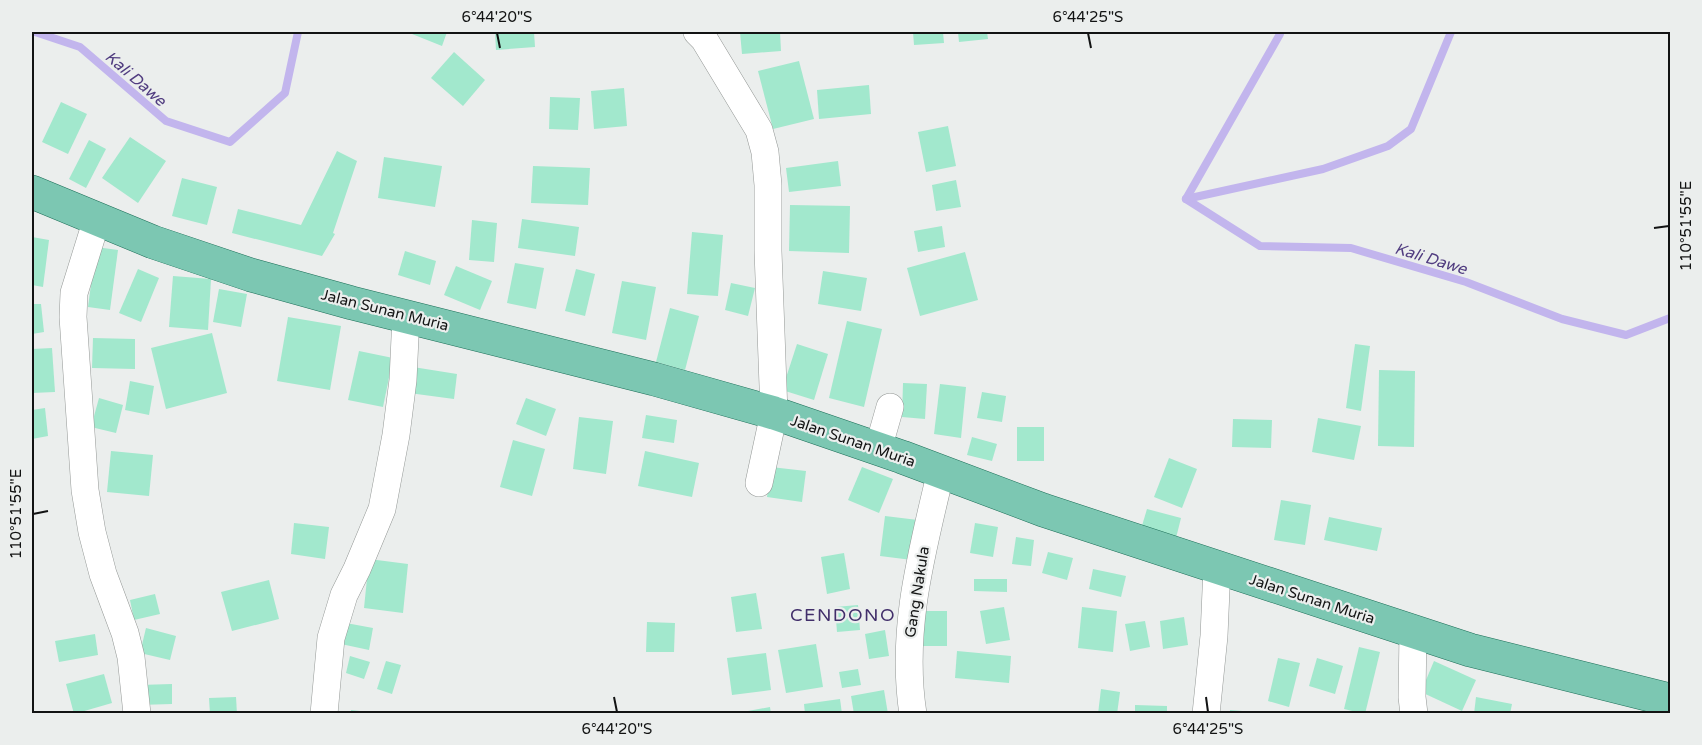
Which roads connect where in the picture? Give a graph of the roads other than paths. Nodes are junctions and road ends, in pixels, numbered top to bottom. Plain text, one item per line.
1 (697, 32) edge
2 (32, 192) edge
3 (97, 219) junction
4 (406, 316) junction
5 (890, 407) dead end
6 (774, 413) junction
7 (878, 449) junction
8 (940, 471) junction
9 (759, 483) dead end
10 (1217, 567) junction
11 (1413, 632) junction
12 (1656, 703) edge
13 (137, 714) edge
14 (324, 714) edge
15 (913, 714) edge
16 (1206, 714) edge
17 (1414, 714) edge

1 - 6 street
2 - 3 main road, Jalan Sunan Muria
3 - 4 main road, Jalan Sunan Muria
3 - 13 street
4 - 6 main road, Jalan Sunan Muria
4 - 14 street
5 - 7 street
6 - 7 main road, Jalan Sunan Muria
6 - 9 street
7 - 8 main road, Jalan Sunan Muria
8 - 10 main road, Jalan Sunan Muria
8 - 15 street, Gang Nakula
10 - 11 main road, Jalan Sunan Muria
10 - 16 street
11 - 12 main road, Jalan Sunan Muria
11 - 17 street

